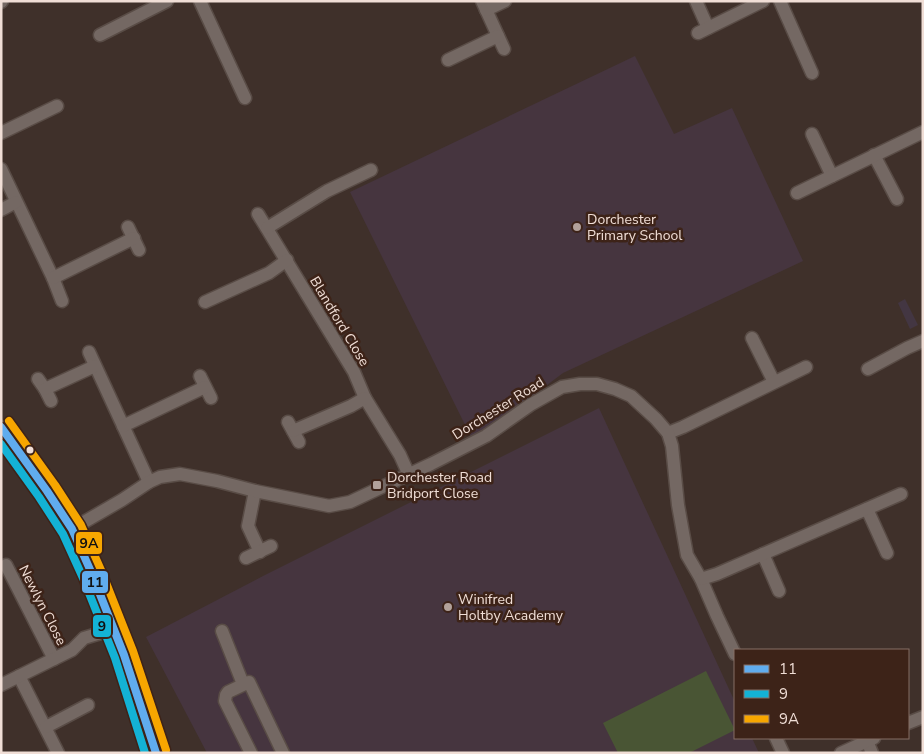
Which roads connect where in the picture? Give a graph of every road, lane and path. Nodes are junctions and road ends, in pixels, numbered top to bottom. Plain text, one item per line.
1 (167, 1) edge
2 (200, 1) edge
3 (505, 1) edge
4 (696, 1) edge
5 (763, 1) edge
6 (780, 1) edge
7 (484, 6) edge
8 (100, 35) dead end
9 (498, 36) junction
10 (504, 50) dead end
11 (448, 60) dead end
12 (812, 73) dead end
13 (245, 98) dead end
14 (57, 106) dead end
15 (923, 132) edge
16 (1, 133) edge
17 (812, 134) dead end
18 (874, 155) junction
19 (1, 169) edge
20 (371, 170) dead end
21 (832, 176) junction
22 (797, 193) dead end
23 (897, 199) dead end
24 (16, 202) junction
25 (1, 210) edge
26 (258, 214) dead end
27 (267, 228) junction
28 (134, 239) dead end
29 (287, 260) junction
30 (53, 278) junction
31 (62, 300) dead end
32 (205, 302) dead end
33 (752, 338) dead end
34 (923, 341) edge
35 (89, 352) dead end
36 (96, 366) junction
37 (806, 367) dead end
38 (868, 369) dead end
39 (774, 382) junction
40 (205, 387) dead end
41 (365, 398) junction
42 (51, 401) dead end
43 (124, 426) junction
44 (1, 427) edge
45 (293, 431) dead end
46 (668, 433) junction
47 (409, 474) junction
48 (150, 482) junction
49 (255, 491) junction
50 (901, 494) dead end
51 (867, 509) junction
52 (72, 529) junction
53 (887, 553) dead end
54 (764, 554) junction
55 (246, 558) dead end
56 (6, 564) dead end
57 (702, 580) junction
58 (779, 591) dead end
59 (114, 629) junction
60 (222, 631) dead end
61 (734, 652) edge
62 (54, 659) junction
63 (20, 676) junction
64 (243, 684) junction
65 (1, 686) edge
66 (88, 705) dead end
67 (923, 718) edge
68 (909, 723) edge
69 (46, 727) junction
70 (776, 739) edge
71 (871, 744) edge
72 (58, 753) edge
73 (156, 753) edge
74 (251, 753) edge
75 (283, 753) edge
76 (783, 753) edge
77 (841, 753) edge

1 - 8 street
2 - 13 street
3 - 7 street
4 - 5 street
6 - 12 street
7 - 9 street
9 - 10 street
9 - 11 street
14 - 16 street
15 - 18 street
17 - 21 street
18 - 21 street
18 - 23 street
19 - 24 street
20 - 27 street
21 - 22 street
24 - 25 street
24 - 30 street
26 - 27 street, Blandford Close
27 - 29 street, Blandford Close
28 - 30 street
29 - 32 street
29 - 41 street, Blandford Close
30 - 31 street
33 - 39 street
34 - 38 street
35 - 36 street
36 - 42 street
36 - 43 street
37 - 39 street
39 - 46 street
40 - 43 street
41 - 45 street
41 - 47 street, Blandford Close
43 - 48 street
44 - 52 street
46 - 47 street, Dorchester Road
46 - 57 street, Dorchester Road
47 - 49 street, Dorchester Road
48 - 49 street, Dorchester Road
48 - 52 street, Dorchester Road
49 - 55 street
50 - 51 street
51 - 53 street
51 - 54 street
52 - 59 street
54 - 57 street
54 - 58 street
56 - 62 street, Newlyn Close
57 - 61 street, Dorchester Road
59 - 62 street, Newlyn Close
59 - 73 street
60 - 64 street
62 - 63 street, Newlyn Close
63 - 65 street, Newlyn Close
63 - 69 street
64 - 74 street
64 - 75 street
66 - 69 street
67 - 68 street
69 - 72 street
70 - 76 street
71 - 77 street

